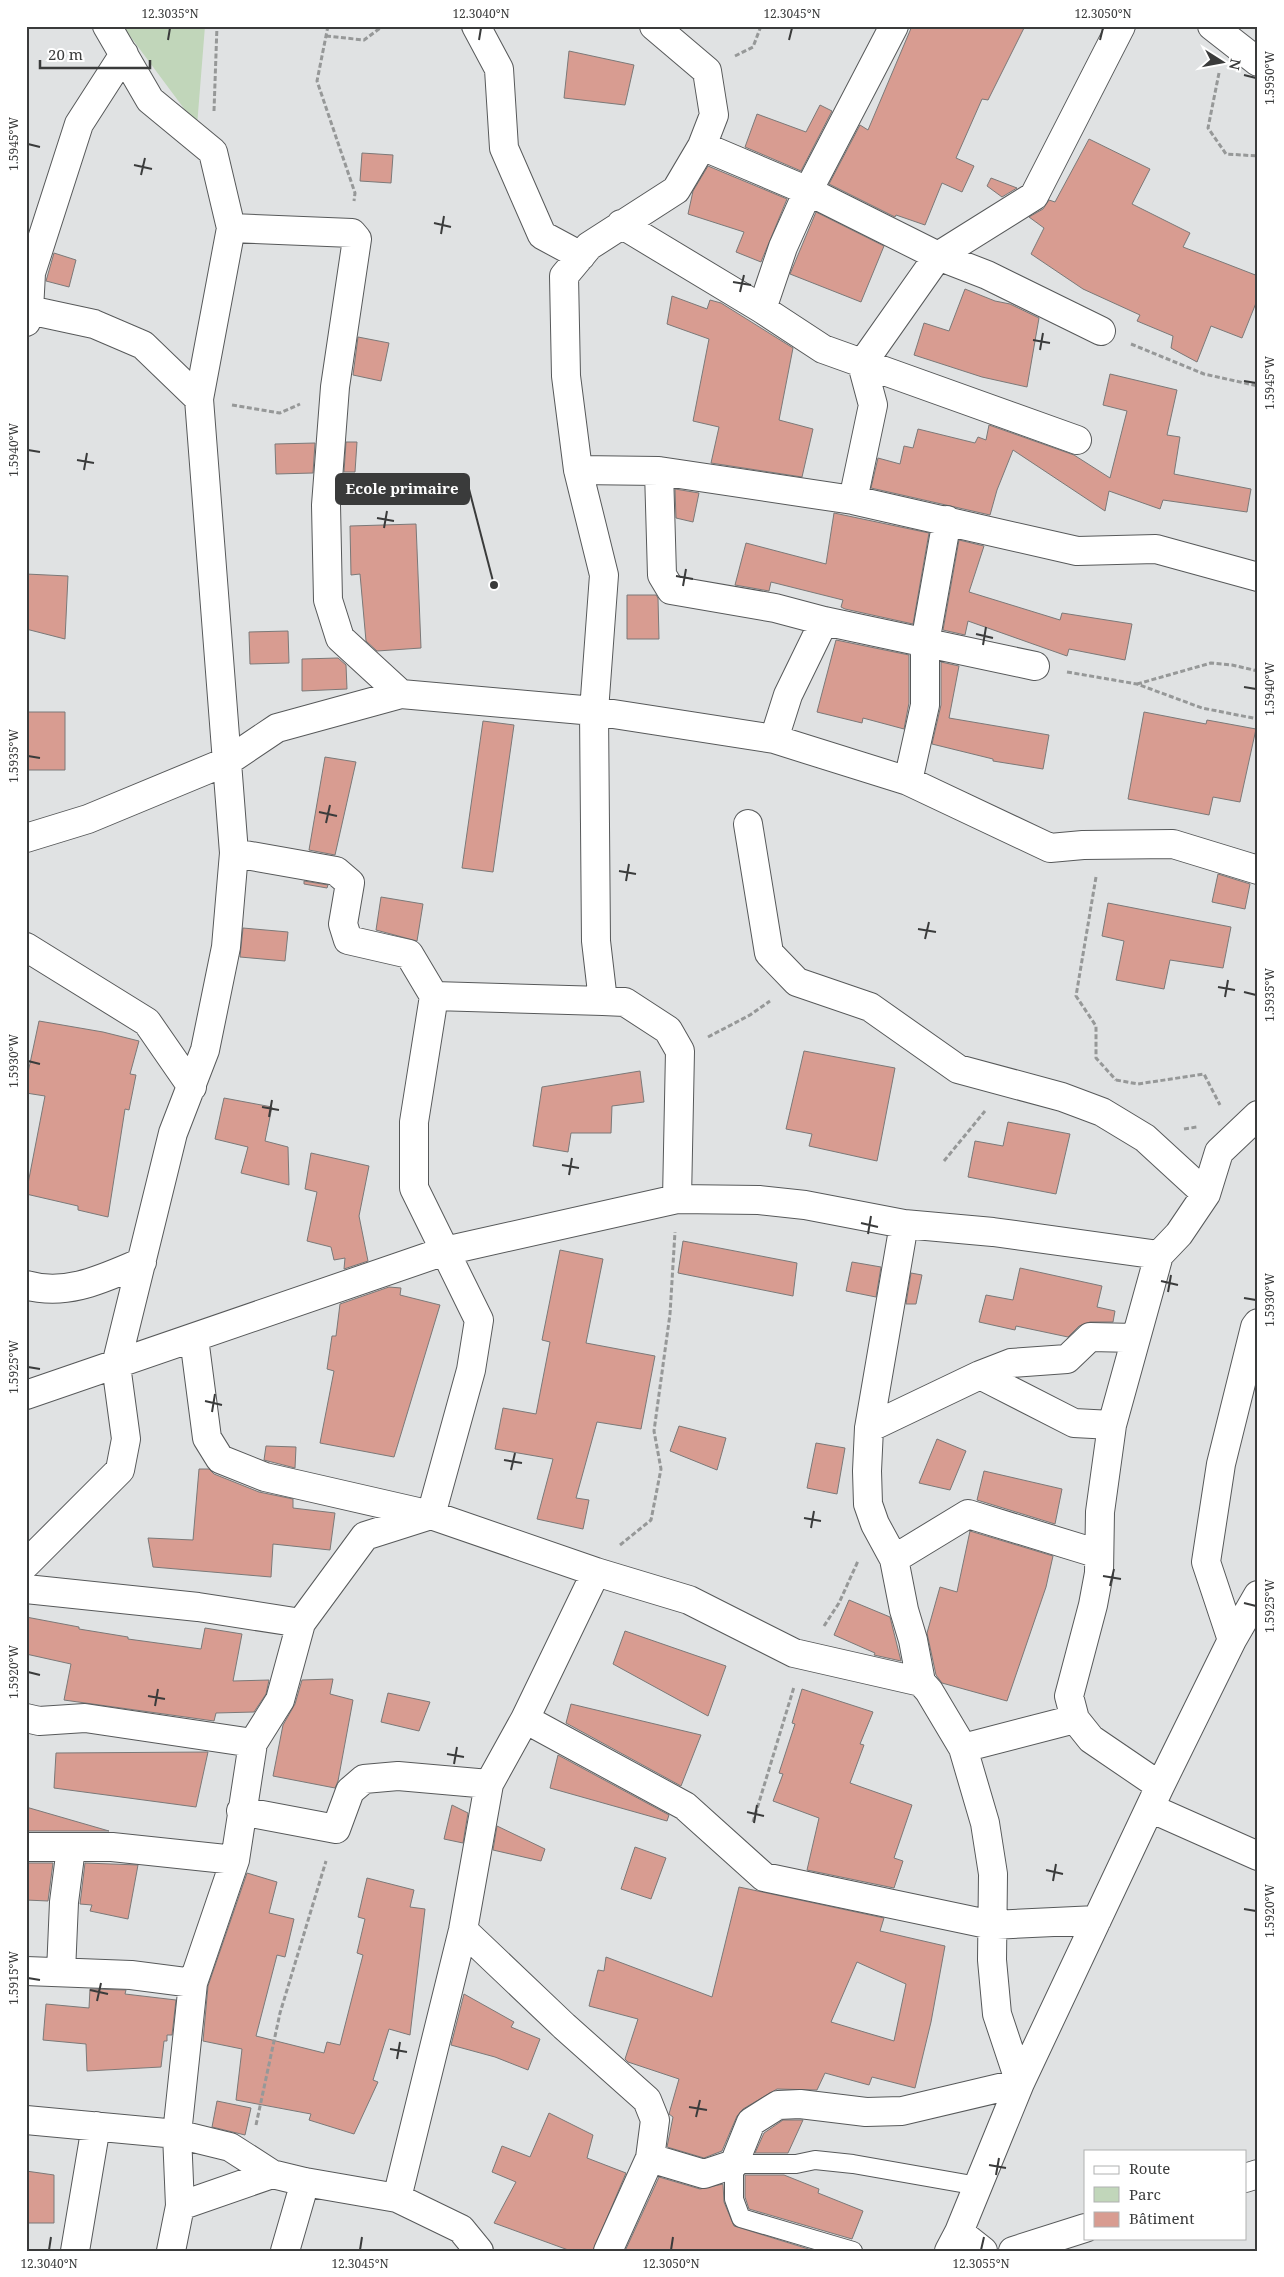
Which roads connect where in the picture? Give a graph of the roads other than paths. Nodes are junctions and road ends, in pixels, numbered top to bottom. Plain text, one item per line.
1 (107, 26) edge
2 (476, 26) edge
3 (654, 26) edge
4 (894, 26) edge
5 (1121, 26) edge
6 (1220, 32) edge
7 (124, 54) junction
8 (1258, 62) edge
9 (702, 146) junction
10 (808, 191) junction
11 (621, 224) junction
12 (231, 228) junction
13 (581, 256) junction
14 (938, 256) junction
15 (762, 309) junction
16 (28, 316) edge
17 (1101, 331) road end
18 (862, 364) junction
19 (199, 399) junction
20 (1077, 440) dead end
21 (578, 470) junction
22 (660, 471) junction
23 (854, 500) junction
24 (946, 520) junction
25 (1258, 577) edge
26 (824, 621) junction
27 (924, 643) junction
28 (1035, 666) road end
29 (401, 694) junction
30 (594, 710) junction
31 (774, 739) junction
32 (228, 761) junction
33 (908, 781) junction
34 (748, 824) dead end
35 (26, 838) edge
36 (234, 852) junction
37 (1258, 870) edge
38 (26, 947) edge
39 (434, 996) junction
40 (603, 1001) junction
41 (192, 1087) junction
42 (1258, 1115) edge
43 (1206, 1194) junction
44 (677, 1199) junction
45 (904, 1224) junction
46 (445, 1251) junction
47 (1159, 1255) junction
48 (142, 1262) junction
49 (26, 1285) edge
50 (1258, 1323) edge
51 (194, 1338) junction
52 (1136, 1338) junction
53 (116, 1365) junction
54 (980, 1375) junction
55 (26, 1395) edge
56 (1112, 1425) junction
57 (869, 1428) junction
58 (430, 1515) junction
59 (1099, 1554) junction
60 (894, 1559) junction
61 (26, 1564) edge
62 (596, 1572) junction
63 (26, 1590) edge
64 (1258, 1595) edge
65 (301, 1623) junction
66 (1232, 1640) junction
67 (921, 1682) junction
68 (26, 1718) edge
69 (525, 1719) junction
70 (1075, 1719) junction
71 (253, 1743) junction
72 (963, 1748) junction
73 (489, 1784) junction
74 (1155, 1797) junction
75 (241, 1811) junction
76 (26, 1847) edge
77 (71, 1848) junction
78 (1258, 1856) edge
79 (236, 1860) junction
80 (1097, 1920) junction
81 (992, 1925) junction
82 (463, 1930) junction
83 (26, 1971) edge
84 (61, 1972) junction
85 (193, 1983) junction
86 (1020, 2083) junction
87 (26, 2120) edge
88 (96, 2126) junction
89 (177, 2134) junction
90 (650, 2158) junction
91 (734, 2164) junction
92 (272, 2174) junction
93 (1258, 2174) edge
94 (1246, 2178) edge
95 (305, 2182) junction
96 (978, 2186) junction
97 (397, 2198) junction
98 (180, 2206) junction
99 (1084, 2228) edge
100 (954, 2241) edge
101 (75, 2251) edge
102 (171, 2251) edge
103 (285, 2251) edge
104 (479, 2251) edge
105 (608, 2251) edge
106 (854, 2251) edge
107 (982, 2251) edge
108 (1013, 2251) edge

1 - 7 street
2 - 13 street
3 - 9 street
4 - 10 street
5 - 14 street
6 - 8 street
7 - 12 street
7 - 16 street
9 - 10 street
9 - 11 street
10 - 14 street
10 - 15 street
11 - 13 street
11 - 15 street
12 - 19 street
12 - 29 street
13 - 21 street
14 - 17 street
14 - 18 street
15 - 18 street
16 - 19 street
18 - 20 street
18 - 23 street
19 - 32 street
21 - 22 street
21 - 30 street
22 - 23 street
22 - 26 street
23 - 24 street
24 - 25 street
24 - 27 street
26 - 27 street
26 - 31 street
27 - 28 street
27 - 33 street
29 - 30 street
29 - 32 street
30 - 31 street
30 - 40 street
31 - 33 street
32 - 35 street
32 - 36 street
33 - 37 street
34 - 43 street
36 - 39 street
36 - 41 street
38 - 41 street
39 - 40 street
39 - 46 street
40 - 44 street
41 - 48 street
42 - 43 street
43 - 47 street
44 - 45 street
44 - 46 street
45 - 47 street
45 - 57 street
46 - 51 street
46 - 58 street
47 - 52 street
48 - 49 street
48 - 53 street
50 - 66 street
51 - 53 street
51 - 58 street
52 - 54 street
52 - 56 street
53 - 55 street
53 - 61 street
54 - 56 street
54 - 57 street
56 - 59 street
57 - 60 street
58 - 62 street
58 - 65 street
59 - 60 street
59 - 70 street
60 - 67 street
62 - 67 street
62 - 69 street
63 - 65 street
64 - 66 street
65 - 71 street
66 - 74 street
67 - 72 street
68 - 71 street
69 - 73 street
69 - 81 street
70 - 72 street
70 - 74 street
71 - 75 street
72 - 81 street
73 - 75 street
73 - 82 street
74 - 78 street
74 - 80 street
75 - 79 street
76 - 77 street
77 - 79 street
77 - 84 street
79 - 85 street
80 - 81 street
80 - 86 street
81 - 86 street
82 - 90 street
82 - 97 street
83 - 84 street
84 - 85 street
85 - 89 street
86 - 91 street
86 - 96 street
87 - 88 street
88 - 89 street
88 - 101 street
89 - 92 street
89 - 98 street
90 - 91 street
90 - 105 street
91 - 96 lane
91 - 106 lane
92 - 95 street
92 - 98 street
93 - 94 street
95 - 97 street
95 - 103 street
96 - 100 street
97 - 104 street
98 - 102 street
99 - 108 street
100 - 107 street

